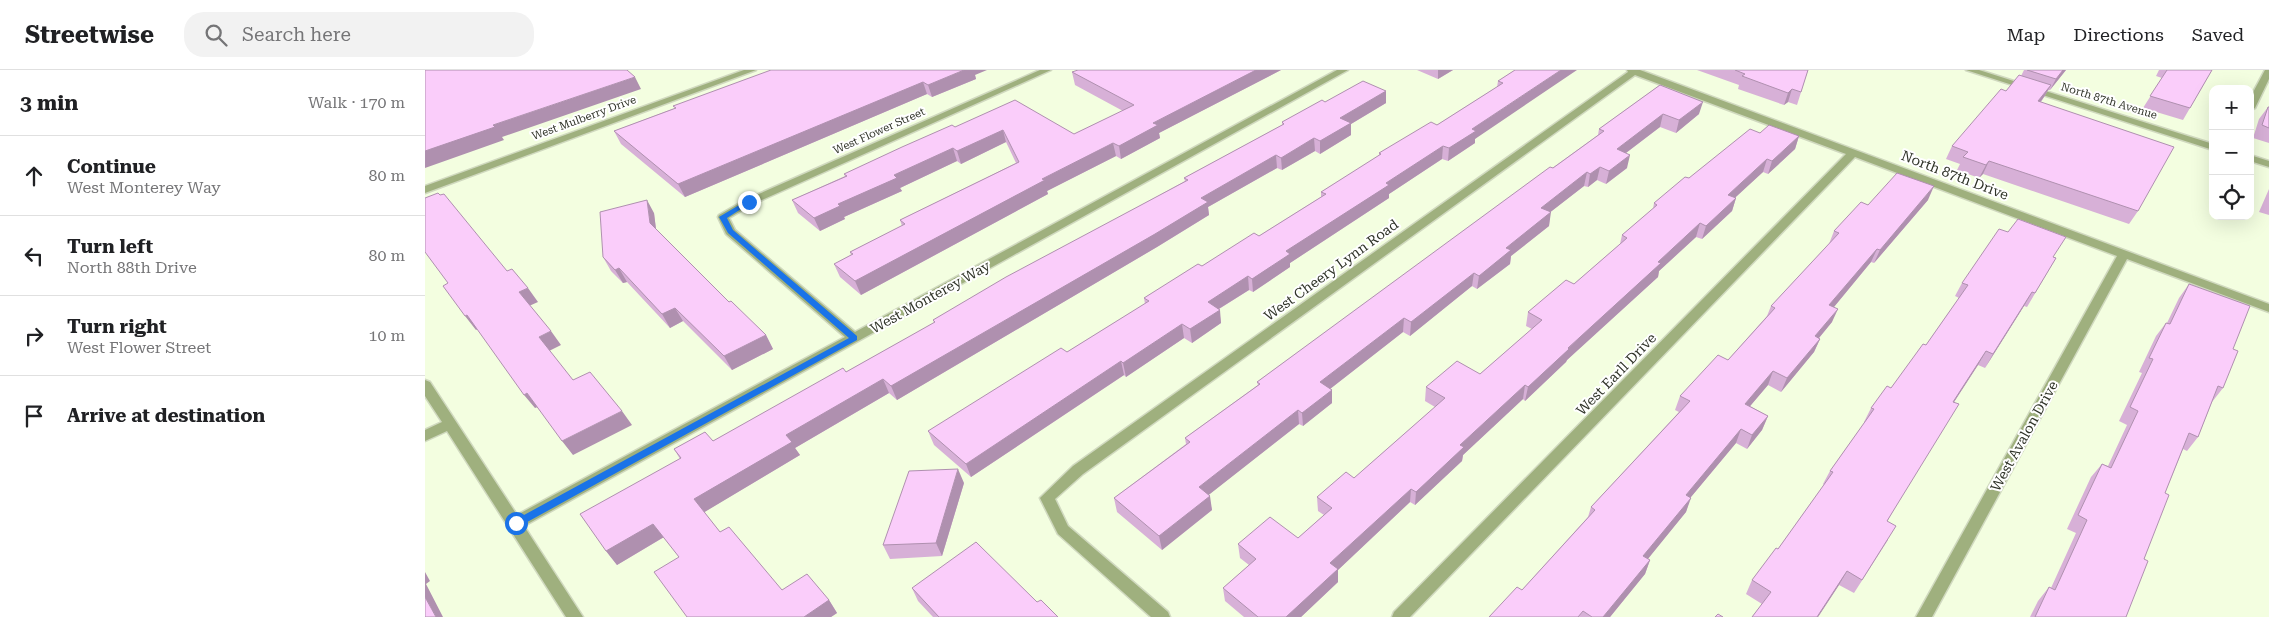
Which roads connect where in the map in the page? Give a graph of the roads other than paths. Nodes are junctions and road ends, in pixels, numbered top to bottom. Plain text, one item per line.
1 (752, 70) edge
2 (1047, 70) edge
3 (1344, 70) edge
4 (1633, 70) edge
5 (1971, 70) edge
6 (2269, 70) edge
7 (2254, 100) edge
8 (2209, 146) edge
9 (1854, 152) junction
10 (2254, 159) edge
11 (2269, 164) edge
12 (425, 190) edge
13 (2124, 254) junction
14 (2269, 308) edge
15 (854, 338) junction
16 (425, 385) edge
17 (449, 424) junction
18 (425, 436) edge
19 (516, 523) junction
20 (575, 617) edge
21 (1162, 617) edge
22 (1400, 617) edge
23 (1924, 617) edge

1 - 12 street, West Mulberry Drive
2 - 15 street, West Flower Street
3 - 15 street, West Monterey Way
4 - 9 street, North 87th Drive
4 - 21 street, West Cheery Lynn Road
5 - 8 street, North 87th Avenue
6 - 7 street
9 - 13 street, North 87th Drive
9 - 22 street, West Earll Drive
10 - 11 street
13 - 14 street, North 87th Drive
13 - 23 street, West Avalon Drive
15 - 19 street, West Monterey Way
16 - 17 street
17 - 18 street
17 - 19 street
19 - 20 street

